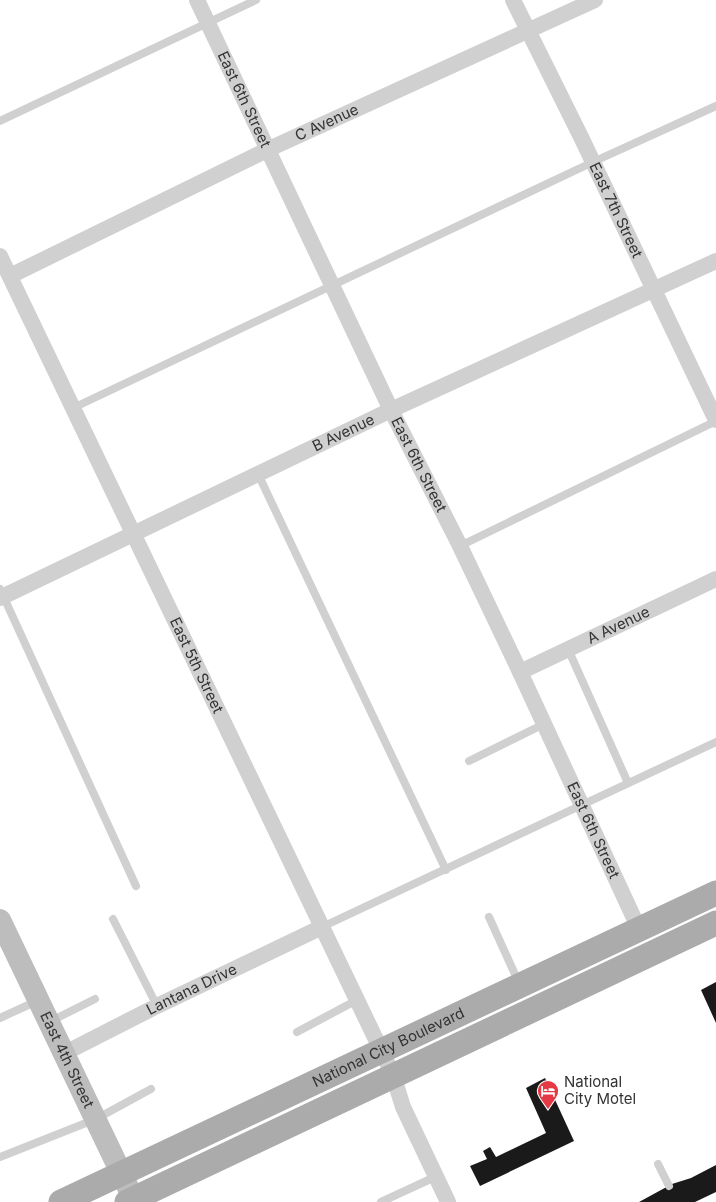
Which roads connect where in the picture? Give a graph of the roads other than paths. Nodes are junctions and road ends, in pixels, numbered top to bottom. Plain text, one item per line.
1 (198, 0) edge
2 (256, 0) edge
3 (513, 0) edge
4 (595, 0) edge
5 (208, 23) junction
6 (528, 31) junction
7 (716, 106) edge
8 (0, 121) edge
9 (269, 149) junction
10 (593, 162) junction
11 (0, 256) edge
12 (716, 261) edge
13 (10, 276) junction
14 (331, 285) junction
15 (653, 289) junction
16 (73, 408) junction
17 (391, 410) junction
18 (716, 420) edge
19 (258, 474) junction
20 (134, 535) junction
21 (460, 546) junction
22 (716, 579) edge
23 (1, 594) edge
24 (568, 649) junction
25 (520, 672) junction
26 (544, 724) junction
27 (716, 742) edge
28 (469, 761) dead end
29 (628, 783) junction
30 (581, 805) junction
31 (446, 870) junction
32 (136, 886) dead end
33 (716, 893) edge
34 (489, 917) dead end
35 (113, 919) dead end
36 (0, 920) edge
37 (716, 923) edge
38 (322, 927) junction
39 (639, 929) junction
40 (520, 985) junction
41 (95, 999) dead end
42 (39, 1000) junction
43 (357, 1000) junction
44 (157, 1006) junction
45 (0, 1018) edge
46 (49, 1022) junction
47 (297, 1032) dead end
48 (381, 1050) junction
49 (63, 1054) junction
50 (393, 1075) junction
51 (152, 1089) dead end
52 (96, 1119) junction
53 (0, 1157) edge
54 (658, 1164) dead end
55 (121, 1173) junction
56 (435, 1177) junction
57 (669, 1186) dead end
58 (132, 1201) edge
59 (61, 1202) edge
60 (381, 1202) edge
61 (448, 1202) edge

1 - 5 street, East 6th Street
2 - 5 lane
3 - 6 street, East 7th Street
4 - 6 street, C Avenue
5 - 8 lane
5 - 9 street, East 6th Street
6 - 9 street, C Avenue
6 - 10 street, East 7th Street
7 - 10 lane
9 - 13 street, C Avenue
9 - 14 street, East 6th Street
10 - 14 lane
10 - 15 street, East 7th Street
11 - 13 street, East 5th Street
12 - 15 street, B Avenue
13 - 16 street, East 5th Street
14 - 16 lane
14 - 17 street, East 6th Street
15 - 17 street, B Avenue
15 - 18 street, East 7th Street
16 - 20 street, East 5th Street
17 - 19 street, B Avenue
17 - 21 street, East 6th Street
18 - 21 lane
19 - 20 street, B Avenue
19 - 31 lane
20 - 23 street, B Avenue
20 - 38 street, East 5th Street
21 - 25 street, East 6th Street
22 - 24 street, A Avenue
23 - 32 lane
24 - 25 street, A Avenue
24 - 29 lane
25 - 26 street, East 6th Street
26 - 28 lane
26 - 30 street, East 6th Street
27 - 29 lane
29 - 30 lane
30 - 31 lane
30 - 39 street, East 6th Street
31 - 38 lane
33 - 39 main road, National City Boulevard
34 - 40 lane
35 - 44 lane
36 - 42 street, East 4th Street
37 - 50 main road, National City Boulevard
38 - 43 street, East 5th Street
38 - 44 street, Lantana Drive
39 - 40 main road, National City Boulevard
40 - 48 main road, National City Boulevard
41 - 46 lane
42 - 45 lane
42 - 46 street, East 4th Street
43 - 47 lane
43 - 48 street, East 5th Street
44 - 49 street, Lantana Drive
46 - 49 street, East 4th Street
48 - 50 street, East 5th Street
48 - 55 main road, National City Boulevard
49 - 52 street, East 4th Street
50 - 56 street, East 5th Street
50 - 58 main road, National City Boulevard
51 - 52 lane
52 - 53 lane
52 - 55 street, East 4th Street
54 - 57 lane
55 - 58 street, East 4th Street
55 - 59 main road, National City Boulevard
56 - 60 lane
56 - 61 street, East 5th Street

